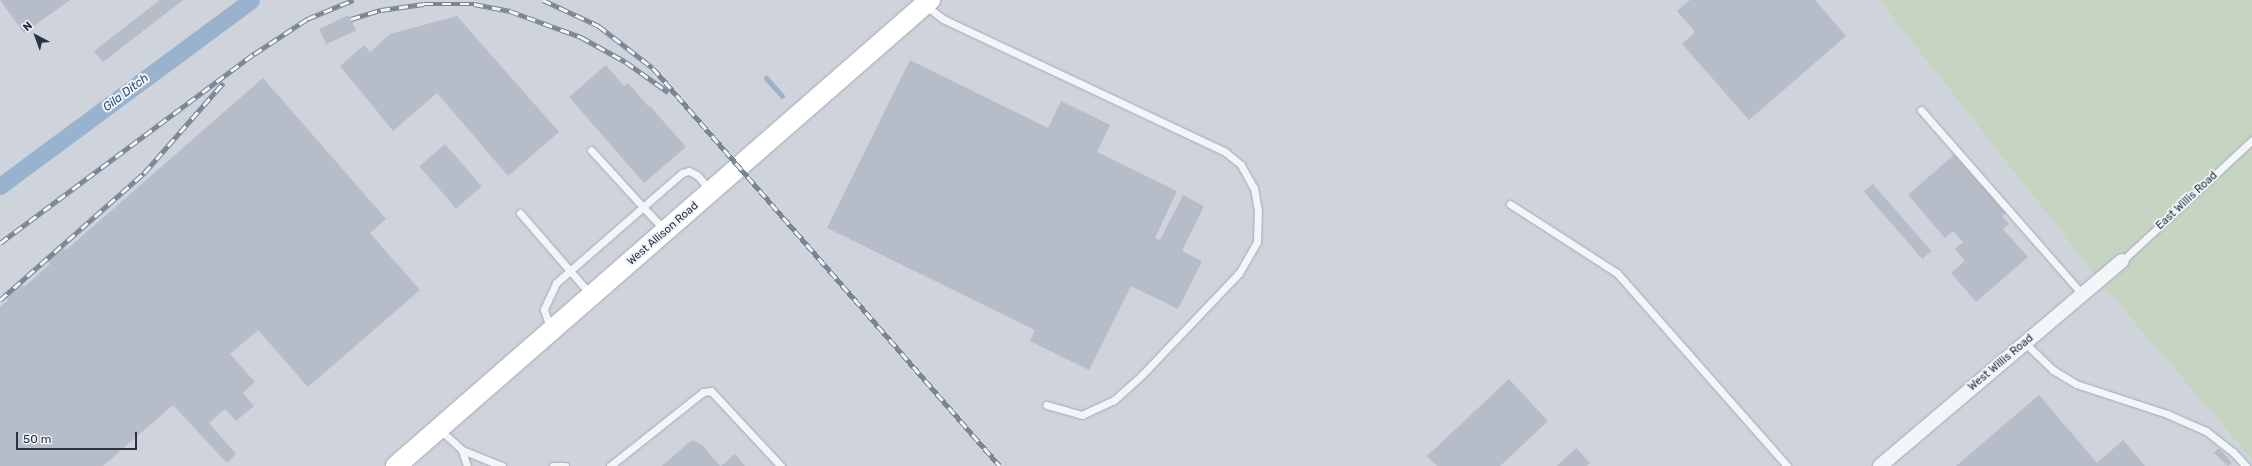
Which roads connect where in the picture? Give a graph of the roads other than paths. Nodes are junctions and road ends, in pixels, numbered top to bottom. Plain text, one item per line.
1 (927, 2) edge
2 (1921, 110) dead end
3 (2252, 140) edge
4 (591, 150) dead end
5 (712, 191) junction
6 (1510, 204) dead end
7 (644, 207) junction
8 (520, 213) dead end
9 (666, 231) junction
10 (2122, 261) joint
11 (570, 271) junction
12 (2082, 294) junction
13 (592, 296) junction
14 (551, 331) junction
15 (2025, 343) junction
16 (1046, 406) dead end
17 (439, 429) junction
18 (462, 450) junction
19 (396, 466) edge
20 (467, 466) edge
21 (502, 466) edge
22 (553, 466) edge
23 (565, 466) edge
24 (610, 466) edge
25 (781, 466) edge
26 (1787, 466) edge
27 (1880, 466) edge
28 (2246, 466) edge

1 - 5 street, West Allison Road
1 - 16 lane
2 - 12 lane
3 - 10 lane, East Willis Road
4 - 7 lane
5 - 7 lane
5 - 9 street, West Allison Road
6 - 26 lane
7 - 9 lane
7 - 11 lane
8 - 11 lane
9 - 13 street, West Allison Road
10 - 12 street, West Willis Road
11 - 13 lane
11 - 14 lane
12 - 15 street, West Willis Road
13 - 14 street, West Allison Road
14 - 17 street, West Allison Road
15 - 27 street, West Willis Road
15 - 28 lane
17 - 18 lane
17 - 19 street, West Allison Road
18 - 20 lane
18 - 21 lane
22 - 23 lane
24 - 25 lane

